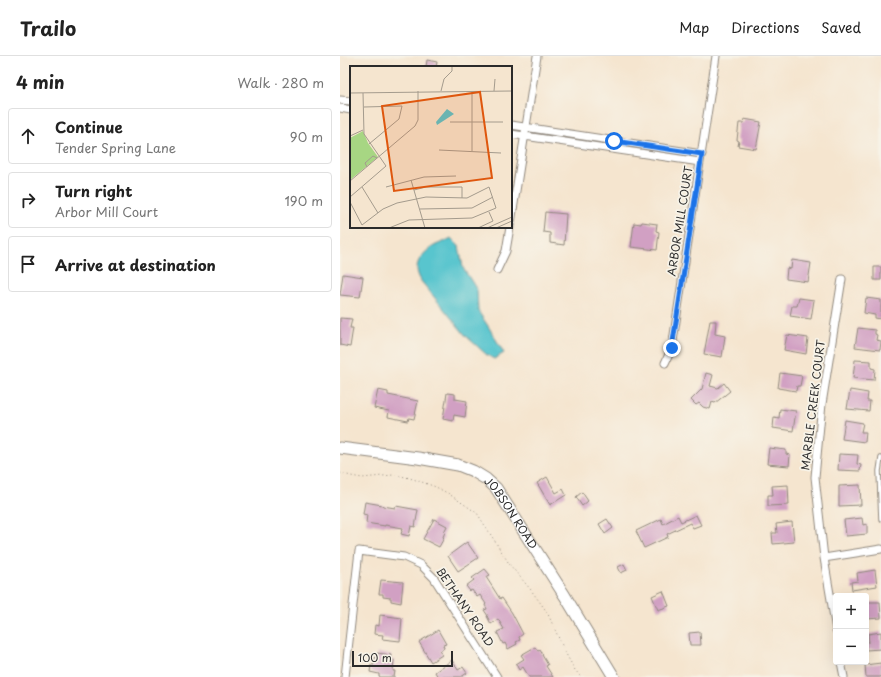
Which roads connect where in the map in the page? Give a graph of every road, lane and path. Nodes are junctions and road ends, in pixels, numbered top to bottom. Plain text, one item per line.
1 (537, 56) edge
2 (716, 56) edge
3 (340, 100) edge
4 (350, 101) edge
5 (340, 108) edge
6 (350, 110) edge
7 (512, 125) edge
8 (526, 128) junction
9 (512, 134) edge
10 (525, 136) junction
11 (702, 154) junction
12 (700, 162) junction
13 (512, 216) edge
14 (510, 228) edge
15 (497, 270) dead end
16 (842, 279) dead end
17 (665, 363) dead end
18 (340, 448) edge
19 (881, 458) edge
20 (340, 473) edge
21 (881, 519) edge
22 (881, 549) edge
23 (824, 558) junction
24 (836, 629) edge
25 (842, 665) edge
26 (346, 677) edge
27 (497, 677) edge
28 (581, 677) edge
29 (614, 677) edge
30 (844, 677) edge

1 - 8 street
2 - 11 street, ARBOR MILL COURT
3 - 4 street
5 - 6 street
7 - 8 street
8 - 10 street
8 - 11 street
9 - 10 street
10 - 12 street
10 - 13 street
11 - 12 street, ARBOR MILL COURT
12 - 17 street, ARBOR MILL COURT
14 - 15 street
16 - 23 street, MARBLE CREEK COURT
18 - 29 street, JOBSON ROAD
19 - 21 lane
20 - 28 path
22 - 23 street
23 - 24 street, MARBLE CREEK COURT
25 - 30 street
26 - 27 street, BETHANY ROAD

